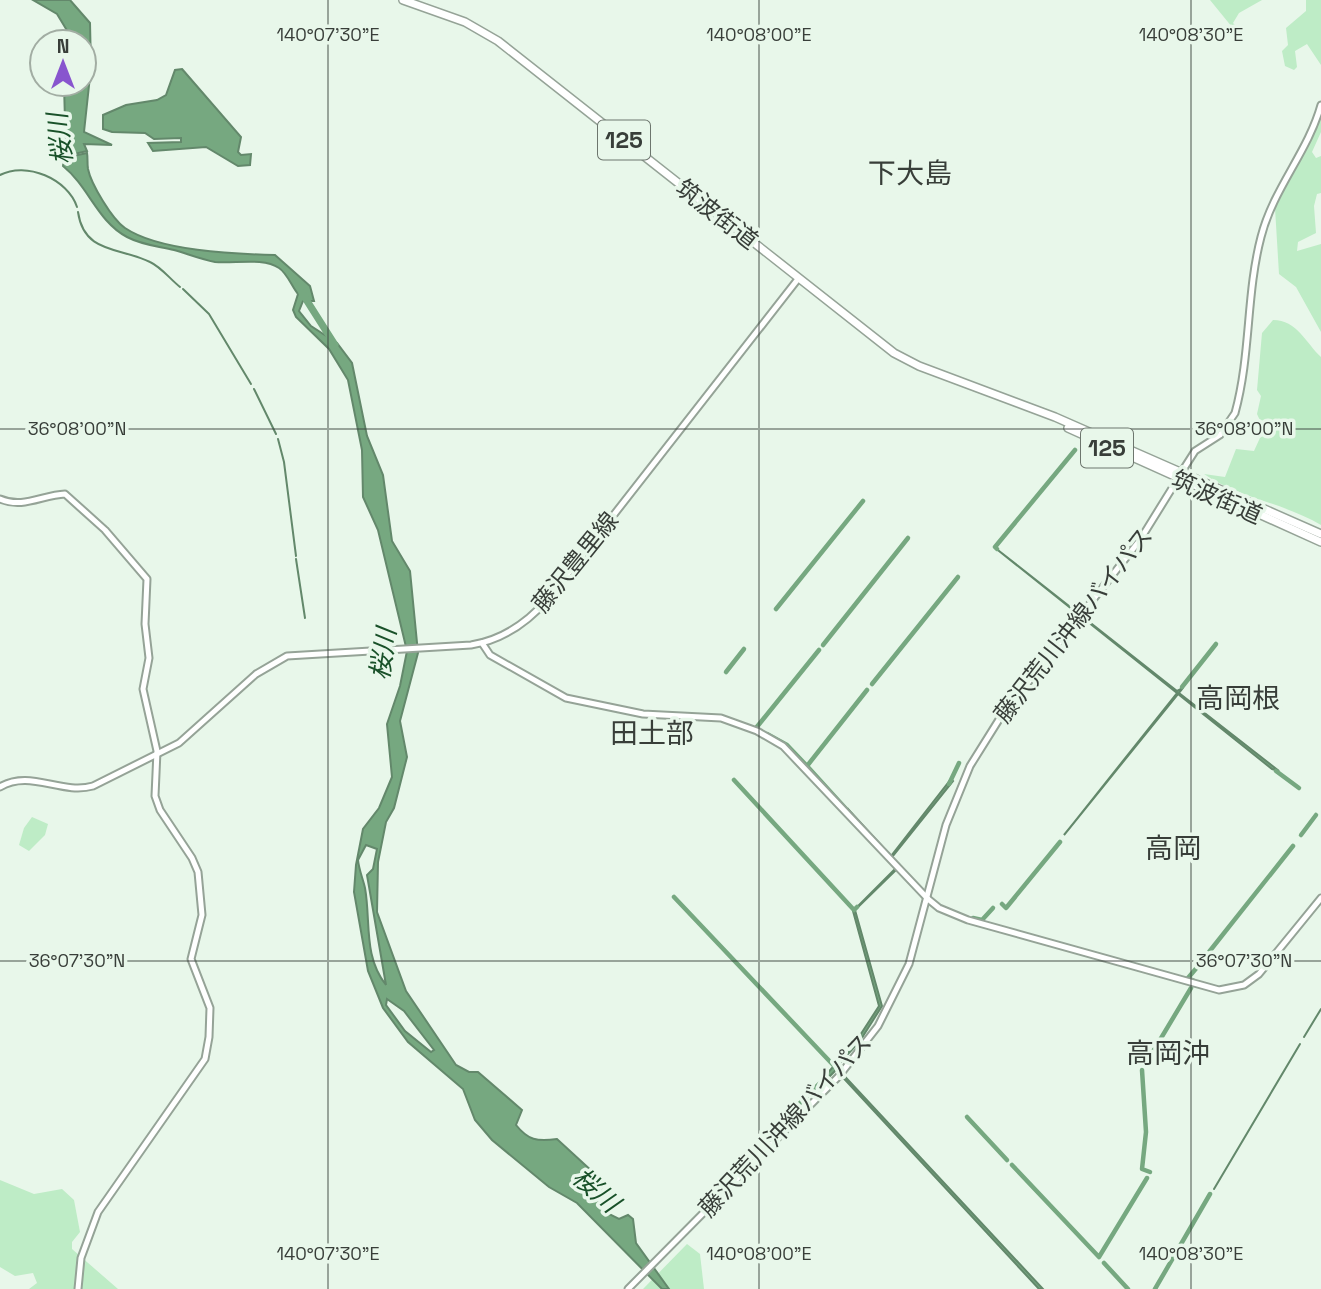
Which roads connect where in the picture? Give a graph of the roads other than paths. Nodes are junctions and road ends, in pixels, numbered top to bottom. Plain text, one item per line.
1 (403, 0) edge
2 (1321, 105) edge
3 (798, 279) junction
4 (1179, 477) junction
5 (0, 499) edge
6 (1321, 534) edge
7 (1321, 542) edge
8 (482, 643) junction
9 (157, 755) junction
10 (0, 787) edge
11 (1321, 898) edge
12 (928, 899) junction
13 (78, 1289) edge
14 (628, 1289) edge

1 - 3 highway, 筑波街道 / 125
2 - 4 street, 藤沢荒川沖線バイパス
3 - 4 highway, 筑波街道 / 125
3 - 8 street, 藤沢豊里線
4 - 6 highway, 筑波街道 / 125
4 - 7 highway, 筑波街道 / 125
4 - 12 street, 藤沢荒川沖線バイパス
5 - 9 street
8 - 9 street, 藤沢豊里線
8 - 12 street
9 - 10 street, 藤沢豊里線
9 - 13 street
11 - 12 street
12 - 14 street, 藤沢荒川沖線バイパス

